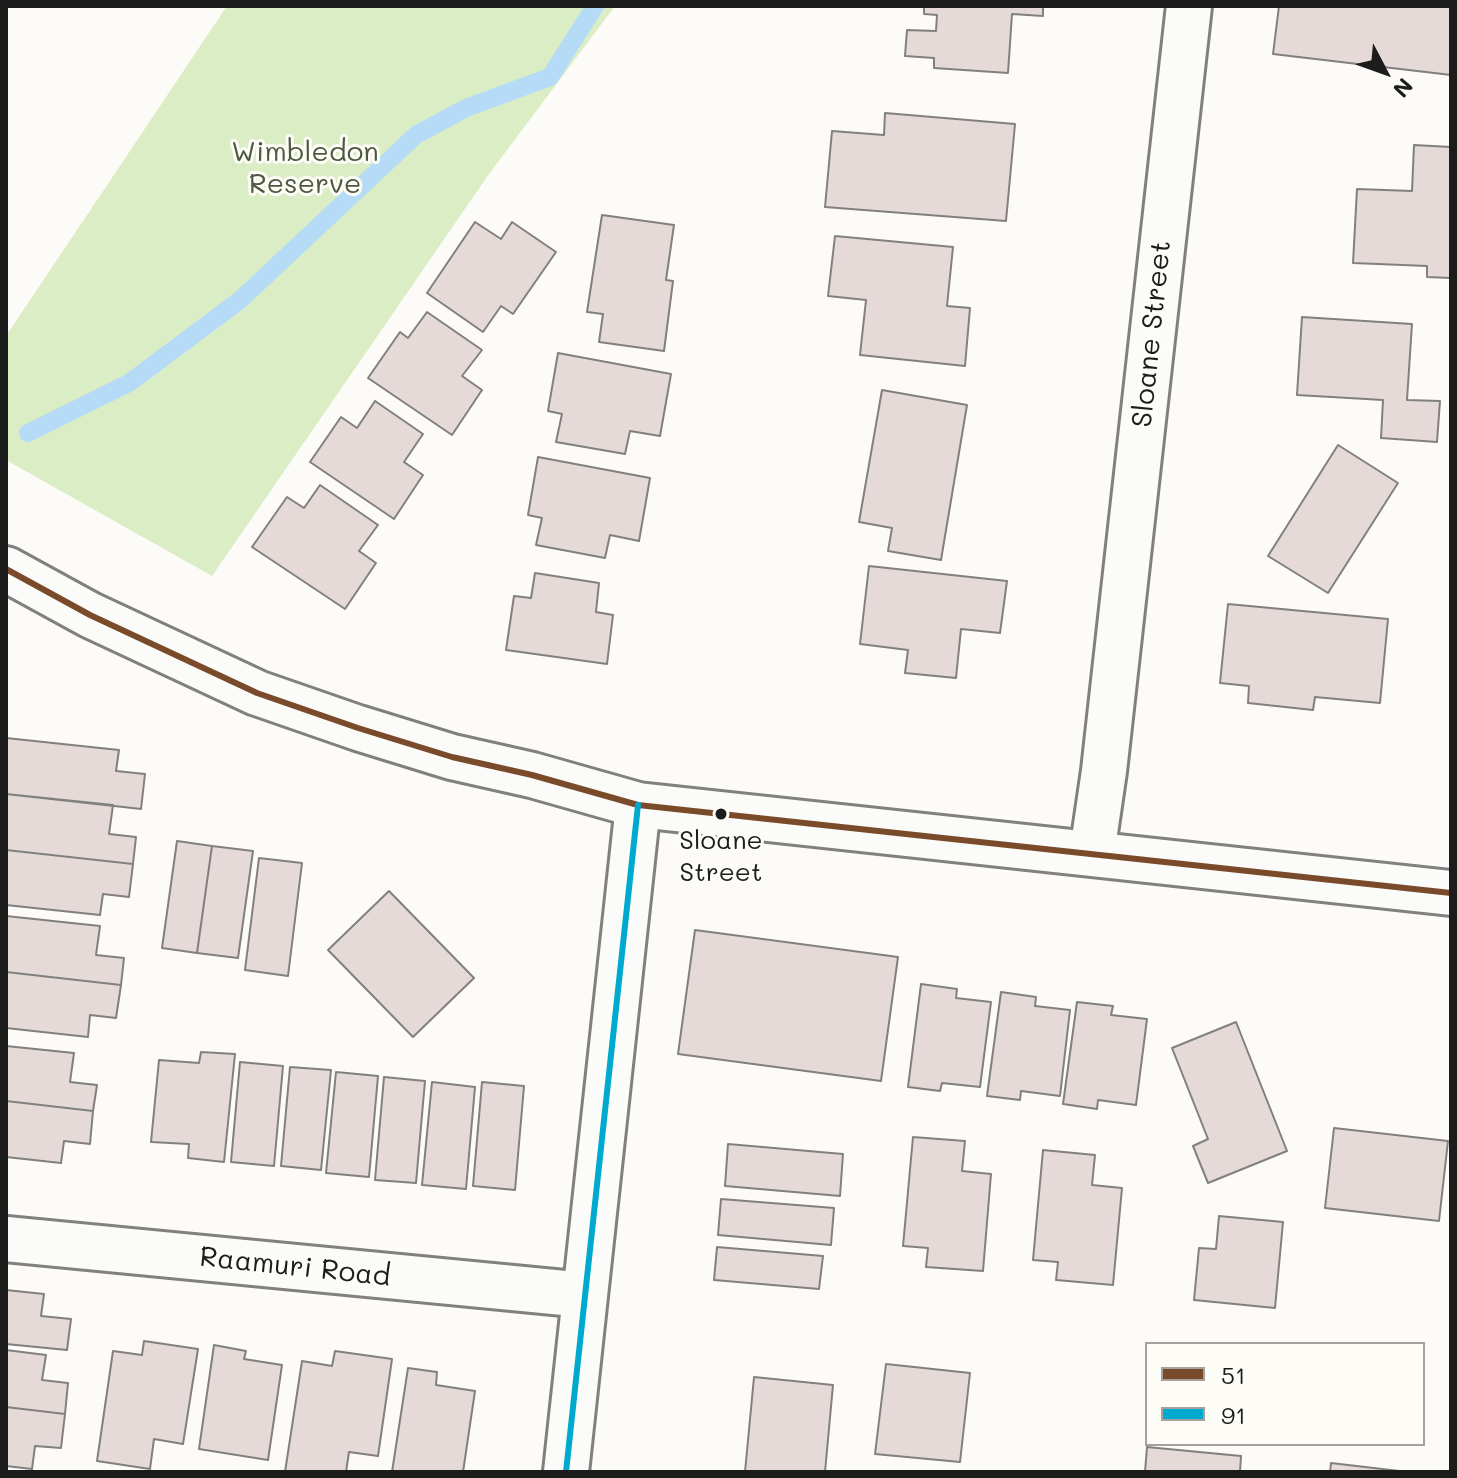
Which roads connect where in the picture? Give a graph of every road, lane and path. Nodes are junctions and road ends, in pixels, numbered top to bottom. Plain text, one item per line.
1 (1189, 6) edge
2 (6, 569) edge
3 (638, 805) junction
4 (1092, 853) junction
5 (1451, 893) edge
6 (6, 1239) edge
7 (585, 1295) junction
8 (566, 1472) edge

1 - 4 street, Sloane Street
2 - 3 street
3 - 4 street
3 - 7 street
4 - 5 street
6 - 7 street, Raamuri Road
7 - 8 street

